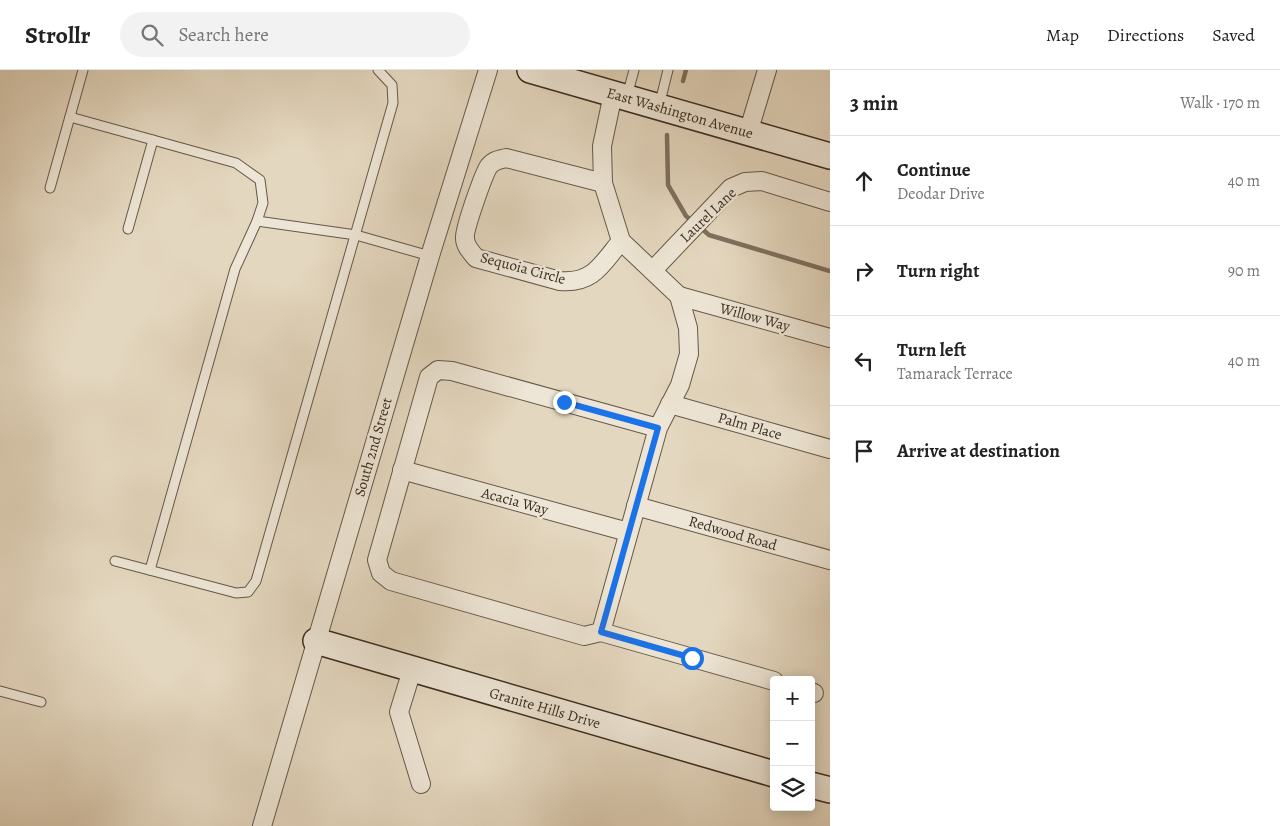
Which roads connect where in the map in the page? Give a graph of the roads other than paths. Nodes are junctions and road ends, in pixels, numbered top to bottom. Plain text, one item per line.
1 (83, 70) edge
2 (378, 70) edge
3 (488, 70) edge
4 (530, 70) edge
5 (634, 70) edge
6 (668, 70) edge
7 (767, 70) edge
8 (620, 96) junction
9 (659, 106) junction
10 (70, 118) junction
11 (748, 133) junction
12 (153, 140) junction
13 (830, 156) edge
14 (604, 183) junction
15 (50, 188) dead end
16 (830, 202) edge
17 (258, 221) junction
18 (128, 229) dead end
19 (356, 235) junction
20 (620, 240) junction
21 (430, 256) junction
22 (653, 270) junction
23 (679, 296) junction
24 (830, 338) edge
25 (670, 404) junction
26 (658, 428) junction
27 (830, 449) edge
28 (402, 470) junction
29 (636, 506) junction
30 (628, 532) junction
31 (830, 560) edge
32 (116, 562) dead end
33 (150, 570) junction
34 (601, 632) junction
35 (316, 641) junction
36 (412, 670) junction
37 (770, 680) edge
38 (0, 691) edge
39 (41, 702) dead end
40 (770, 773) edge
41 (421, 784) dead end
42 (815, 786) edge
43 (830, 790) edge
44 (265, 822) edge

1 - 10 lane
2 - 19 lane
3 - 21 street, South 2nd Street
4 - 8 street, East Washington Avenue
5 - 8 lane
6 - 9 lane
7 - 11 street
8 - 9 street, East Washington Avenue
8 - 14 street
9 - 11 street, East Washington Avenue
10 - 12 lane
10 - 15 lane
11 - 13 street, East Washington Avenue
12 - 17 lane
12 - 18 lane
14 - 20 street
14 - 20 street, Sequoia Circle
16 - 22 street, Laurel Lane
17 - 19 lane
17 - 33 lane
19 - 21 lane
19 - 33 lane
20 - 22 street
21 - 35 street, South 2nd Street
22 - 23 street
23 - 24 street, Willow Way
23 - 25 street
25 - 26 street
25 - 27 street, Palm Place
26 - 28 street
26 - 29 street
28 - 30 street, Acacia Way
28 - 34 street
29 - 30 street
29 - 31 street, Redwood Road
30 - 34 street
32 - 33 lane
34 - 37 street
35 - 36 street, Granite Hills Drive
35 - 44 street, South 2nd Street
36 - 40 street, Granite Hills Drive
36 - 41 street
38 - 39 lane
42 - 43 street

